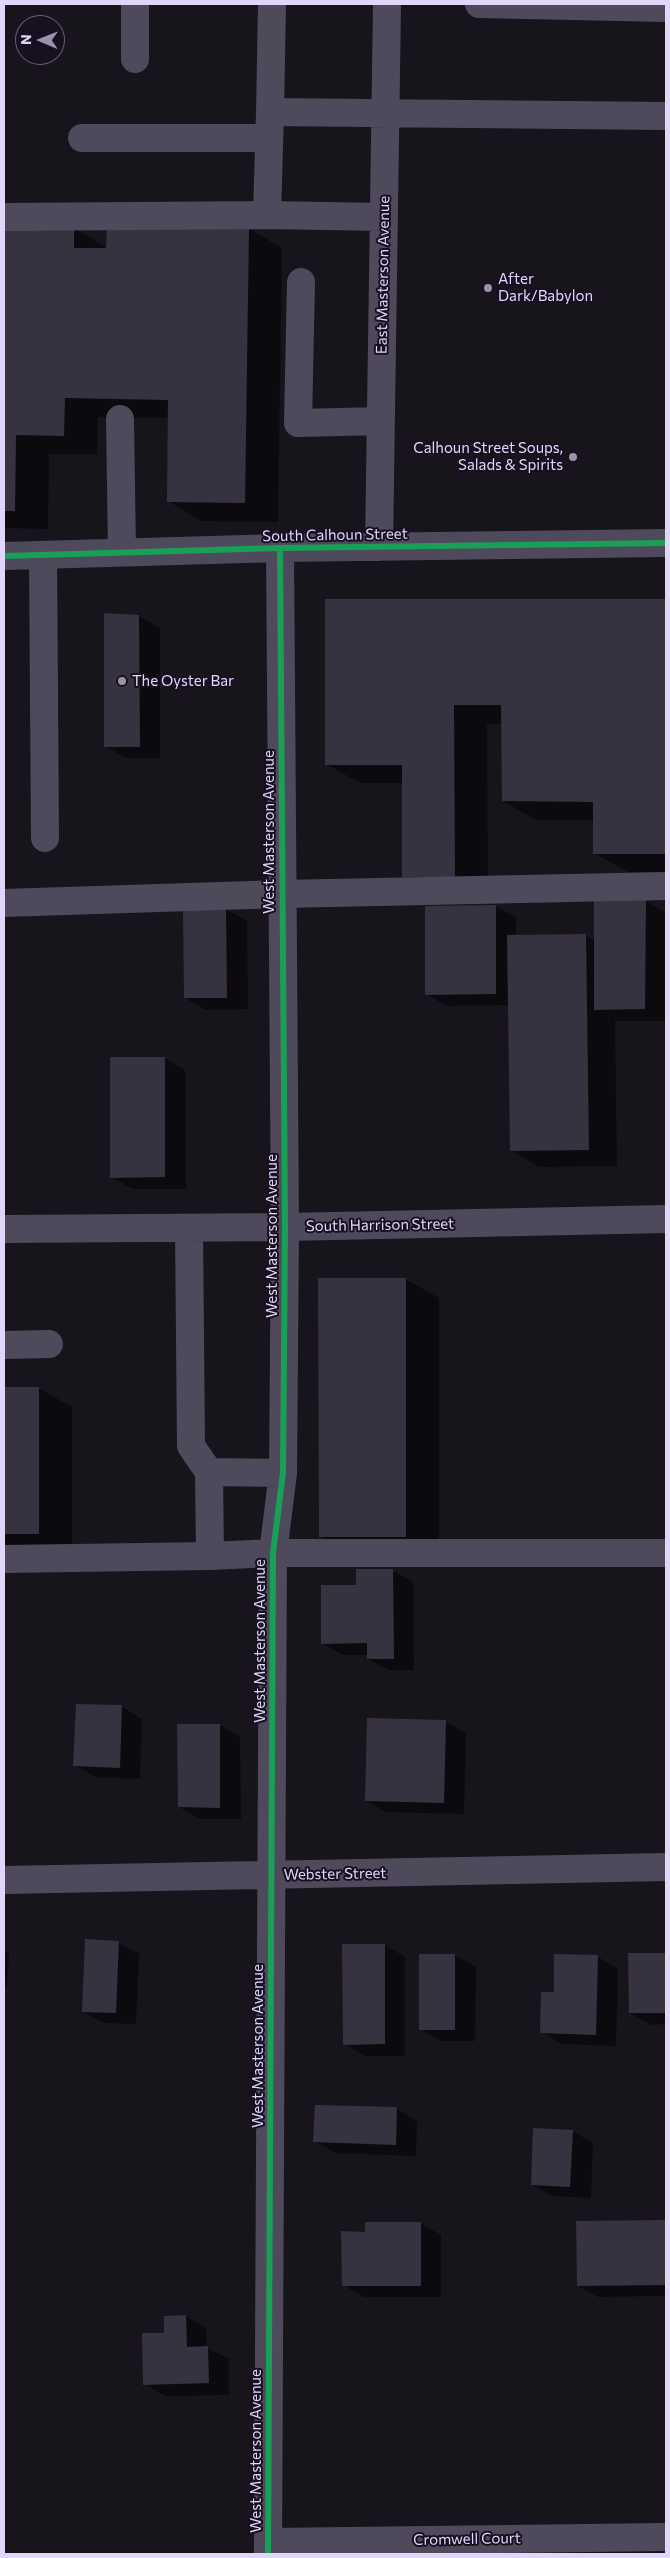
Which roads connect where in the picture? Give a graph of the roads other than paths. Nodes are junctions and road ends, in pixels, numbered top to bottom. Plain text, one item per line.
1 (135, 4) edge
2 (272, 4) edge
3 (387, 4) edge
4 (480, 4) edge
5 (666, 8) edge
6 (134, 59) dead end
7 (270, 112) junction
8 (386, 114) junction
9 (666, 116) edge
10 (82, 138) dead end
11 (269, 138) junction
12 (267, 215) junction
13 (4, 217) edge
14 (384, 217) junction
15 (301, 282) dead end
16 (120, 418) dead end
17 (381, 421) junction
18 (666, 543) edge
19 (379, 547) junction
20 (280, 548) junction
21 (122, 552) junction
22 (44, 555) junction
23 (4, 556) edge
24 (45, 838) dead end
25 (666, 886) edge
26 (282, 894) junction
27 (4, 903) edge
28 (666, 1219) edge
29 (285, 1227) junction
30 (189, 1228) junction
31 (4, 1229) edge
32 (49, 1344) dead end
33 (4, 1345) edge
34 (209, 1472) junction
35 (283, 1472) junction
36 (273, 1553) junction
37 (666, 1553) edge
38 (210, 1556) junction
39 (4, 1559) edge
40 (666, 1867) edge
41 (272, 1875) junction
42 (4, 1880) edge
43 (666, 2537) edge
44 (268, 2548) edge

1 - 6 street
2 - 7 street
3 - 8 street, East Masterson Avenue
4 - 5 street
7 - 8 street
7 - 11 street
8 - 9 street
8 - 14 street, East Masterson Avenue
10 - 11 street
11 - 12 street
12 - 13 street
12 - 14 street
14 - 17 street, East Masterson Avenue
15 - 17 street
16 - 21 street
17 - 19 street, East Masterson Avenue
18 - 19 street, South Calhoun Street
19 - 20 street, South Calhoun Street
20 - 21 street, South Calhoun Street
20 - 26 street, West Masterson Avenue
21 - 22 street, South Calhoun Street
22 - 23 street, South Calhoun Street
22 - 24 street
25 - 26 street
26 - 27 street
26 - 29 street, West Masterson Avenue
28 - 29 street, South Harrison Street
29 - 30 street, South Harrison Street
29 - 35 street, West Masterson Avenue
30 - 31 street, South Harrison Street
30 - 34 street
32 - 33 street
34 - 35 street
34 - 38 street
35 - 36 street, West Masterson Avenue
36 - 37 street
36 - 38 street
36 - 41 street, West Masterson Avenue
38 - 39 street
40 - 41 street, Webster Street
41 - 42 street, Webster Street
41 - 44 street, West Masterson Avenue
43 - 44 street, Cromwell Court

